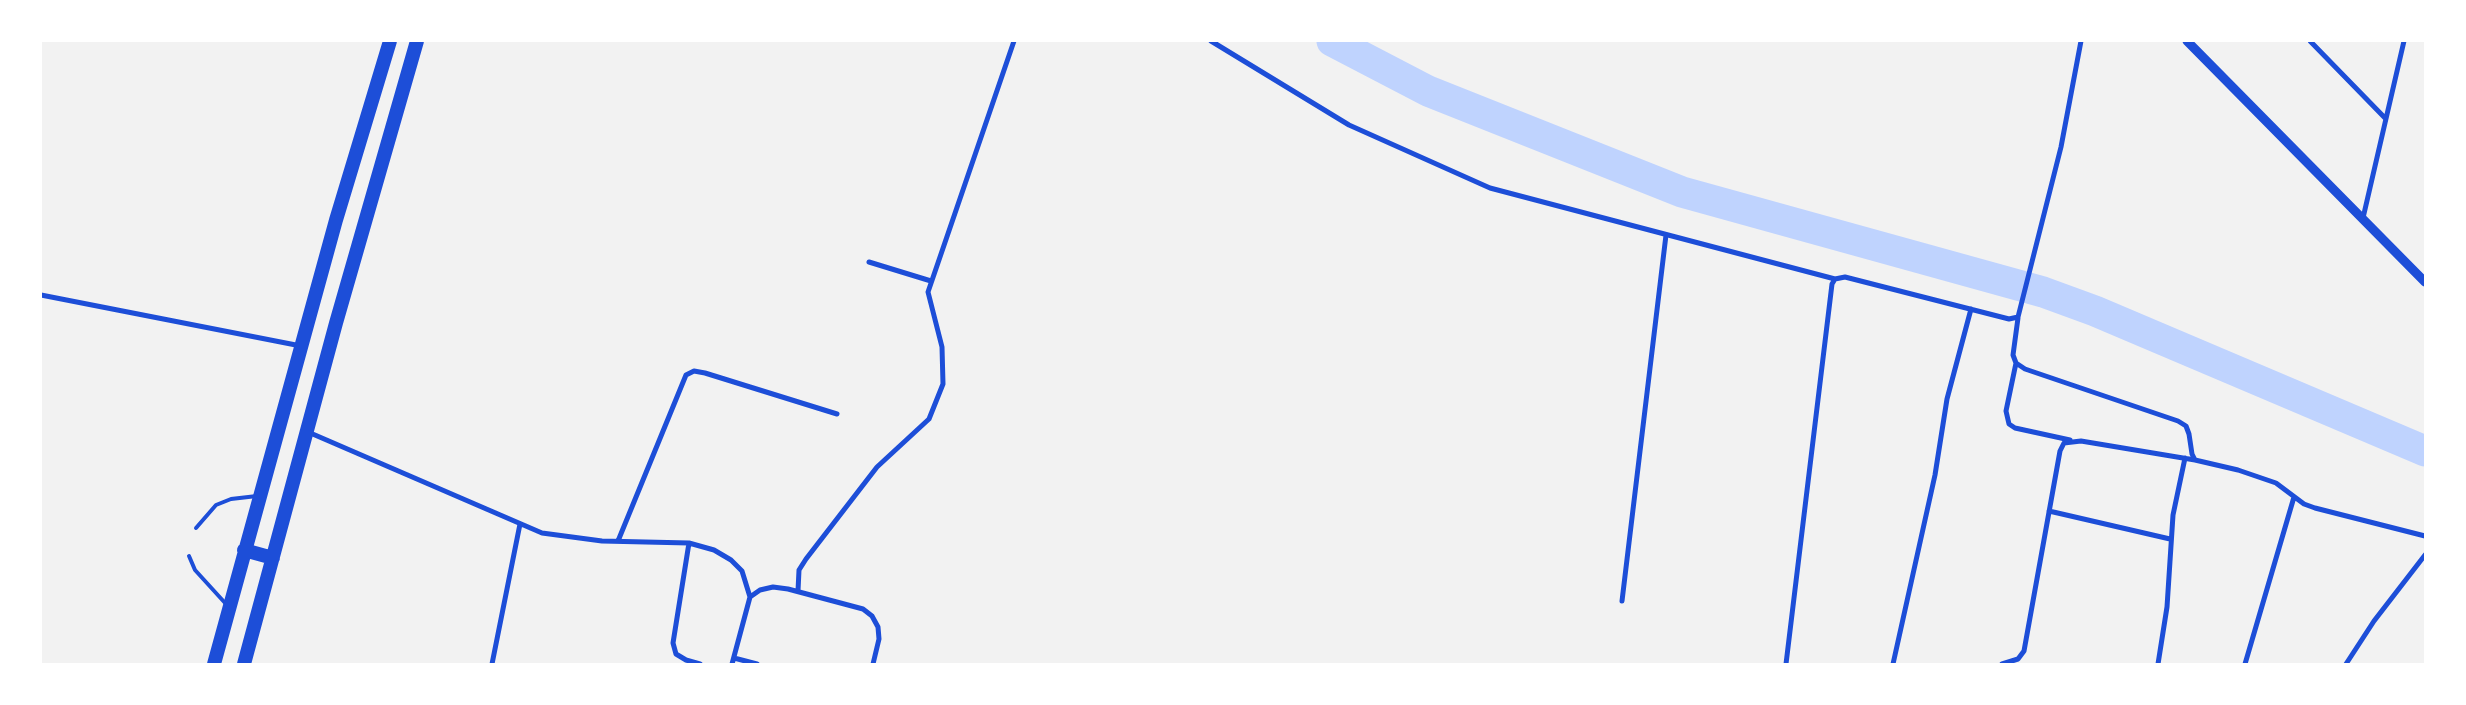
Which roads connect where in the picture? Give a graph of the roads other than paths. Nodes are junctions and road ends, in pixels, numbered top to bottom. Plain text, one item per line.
1 (390, 41) edge
2 (417, 41) edge
3 (1014, 41) edge
4 (1211, 41) edge
5 (2081, 41) edge
6 (2187, 41) edge
7 (2310, 41) edge
8 (2404, 41) edge
9 (2385, 118) junction
10 (2363, 218) junction
11 (1666, 235) junction
12 (869, 262) dead end
13 (1835, 279) junction
14 (931, 281) junction
15 (2425, 282) edge
16 (41, 295) edge
17 (1971, 309) junction
18 (2018, 317) junction
19 (301, 346) junction
20 (2016, 362) junction
21 (837, 414) dead end
22 (308, 432) junction
23 (2072, 441) junction
24 (2185, 458) junction
25 (2195, 460) junction
26 (259, 496) junction
27 (2294, 497) junction
28 (2049, 511) junction
29 (520, 524) junction
30 (196, 528) dead end
31 (2425, 536) edge
32 (2170, 539) junction
33 (618, 541) junction
34 (689, 543) junction
35 (244, 550) junction
36 (2425, 555) edge
37 (189, 556) dead end
38 (273, 558) junction
39 (798, 591) junction
40 (750, 597) junction
41 (1622, 601) dead end
42 (229, 608) junction
43 (733, 661) edge
44 (214, 664) edge
45 (244, 664) edge
46 (492, 664) edge
47 (700, 664) edge
48 (757, 664) edge
49 (874, 664) edge
50 (1786, 664) edge
51 (1892, 664) edge
52 (2002, 664) edge
53 (2158, 664) edge
54 (2245, 664) edge
55 (2346, 664) edge

1 - 19 highway
2 - 22 highway
3 - 14 street
4 - 11 street
5 - 18 street
6 - 10 street
7 - 9 street
8 - 9 street
9 - 10 street
10 - 15 street
11 - 13 street
11 - 41 street
12 - 14 street
13 - 17 street
13 - 50 street
14 - 39 street
16 - 19 street
17 - 18 street
17 - 51 street
18 - 20 street
19 - 26 highway
20 - 23 street
20 - 25 street
21 - 33 street
22 - 29 street
22 - 38 highway
23 - 24 street
23 - 28 street
24 - 25 street
24 - 32 street
25 - 27 street
26 - 30 lane
26 - 35 highway
27 - 31 street
27 - 54 street
28 - 32 street
28 - 52 street
29 - 33 street
29 - 46 street
32 - 53 street
33 - 34 street
34 - 40 street
34 - 47 street
35 - 38 highway
35 - 42 highway
36 - 55 street
37 - 42 lane
38 - 45 highway
39 - 40 street
39 - 49 street
40 - 43 street
42 - 44 highway
43 - 48 street

